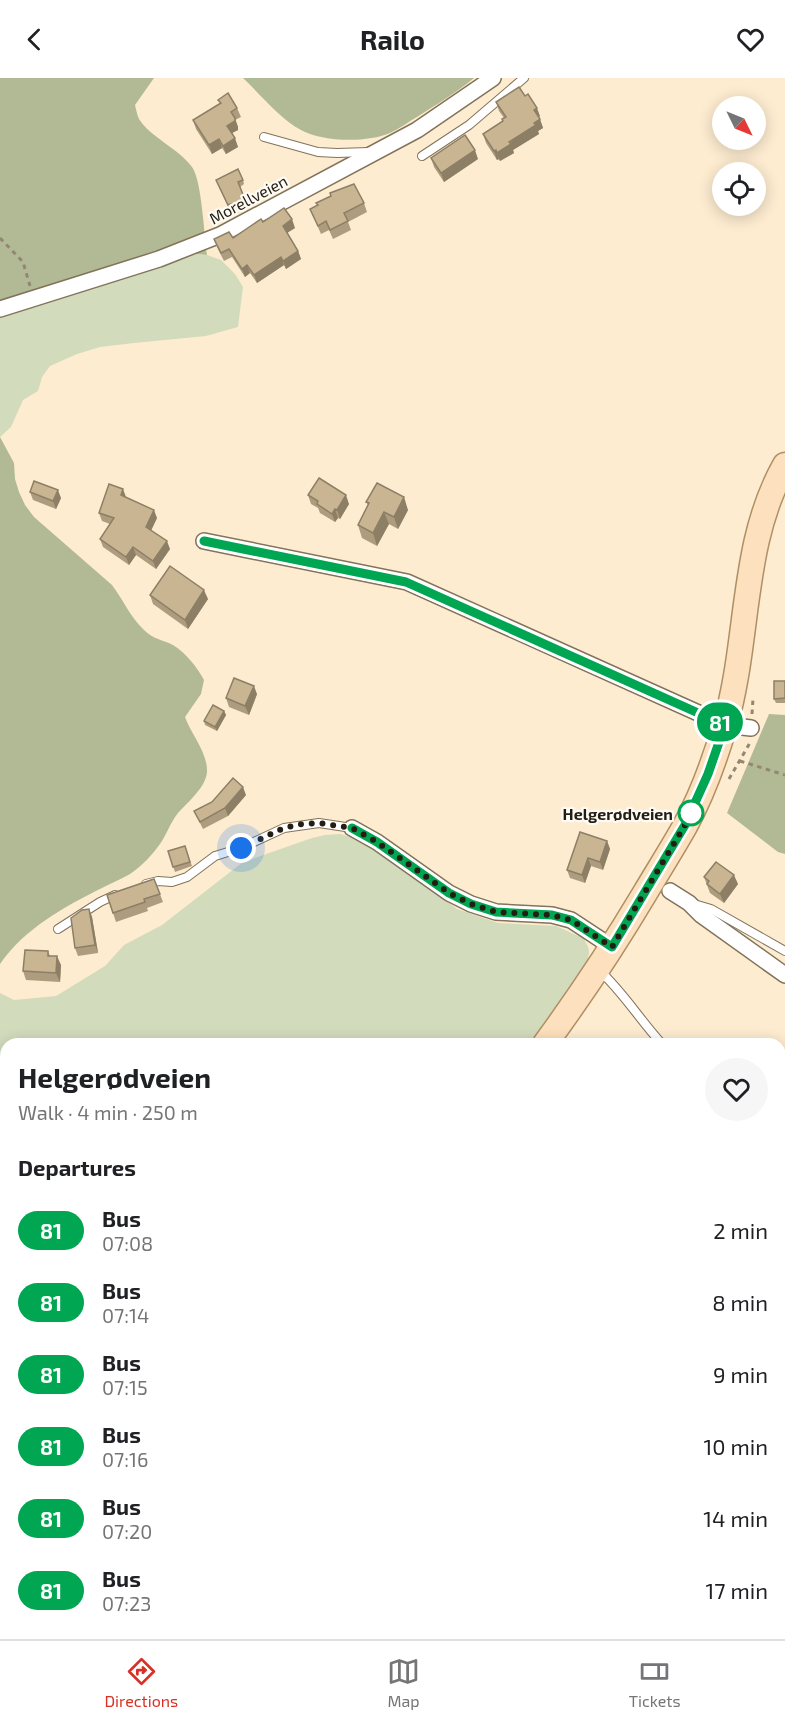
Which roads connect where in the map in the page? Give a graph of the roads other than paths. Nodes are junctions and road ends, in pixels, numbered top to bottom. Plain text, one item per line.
1 (492, 78) edge
2 (524, 78) edge
3 (264, 137) dead end
4 (377, 152) junction
5 (422, 156) dead end
6 (0, 309) edge
7 (785, 465) edge
8 (204, 541) dead end
9 (725, 725) junction
10 (751, 728) dead end
11 (352, 828) joint
12 (133, 887) edge
13 (125, 891) edge
14 (670, 891) dead end
15 (689, 903) junction
16 (58, 929) dead end
17 (612, 947) junction
18 (785, 951) edge
19 (598, 969) junction
20 (785, 975) edge
21 (549, 1038) edge
22 (656, 1038) edge

1 - 4 street, Morellveien
2 - 5 lane
3 - 4 lane
4 - 6 street, Morellveien
7 - 9 main road
8 - 9 street
9 - 10 street
9 - 17 main road
11 - 12 lane
11 - 17 street
13 - 16 lane
14 - 15 street
15 - 18 lane
15 - 20 street
17 - 19 main road
19 - 21 main road
19 - 22 lane

